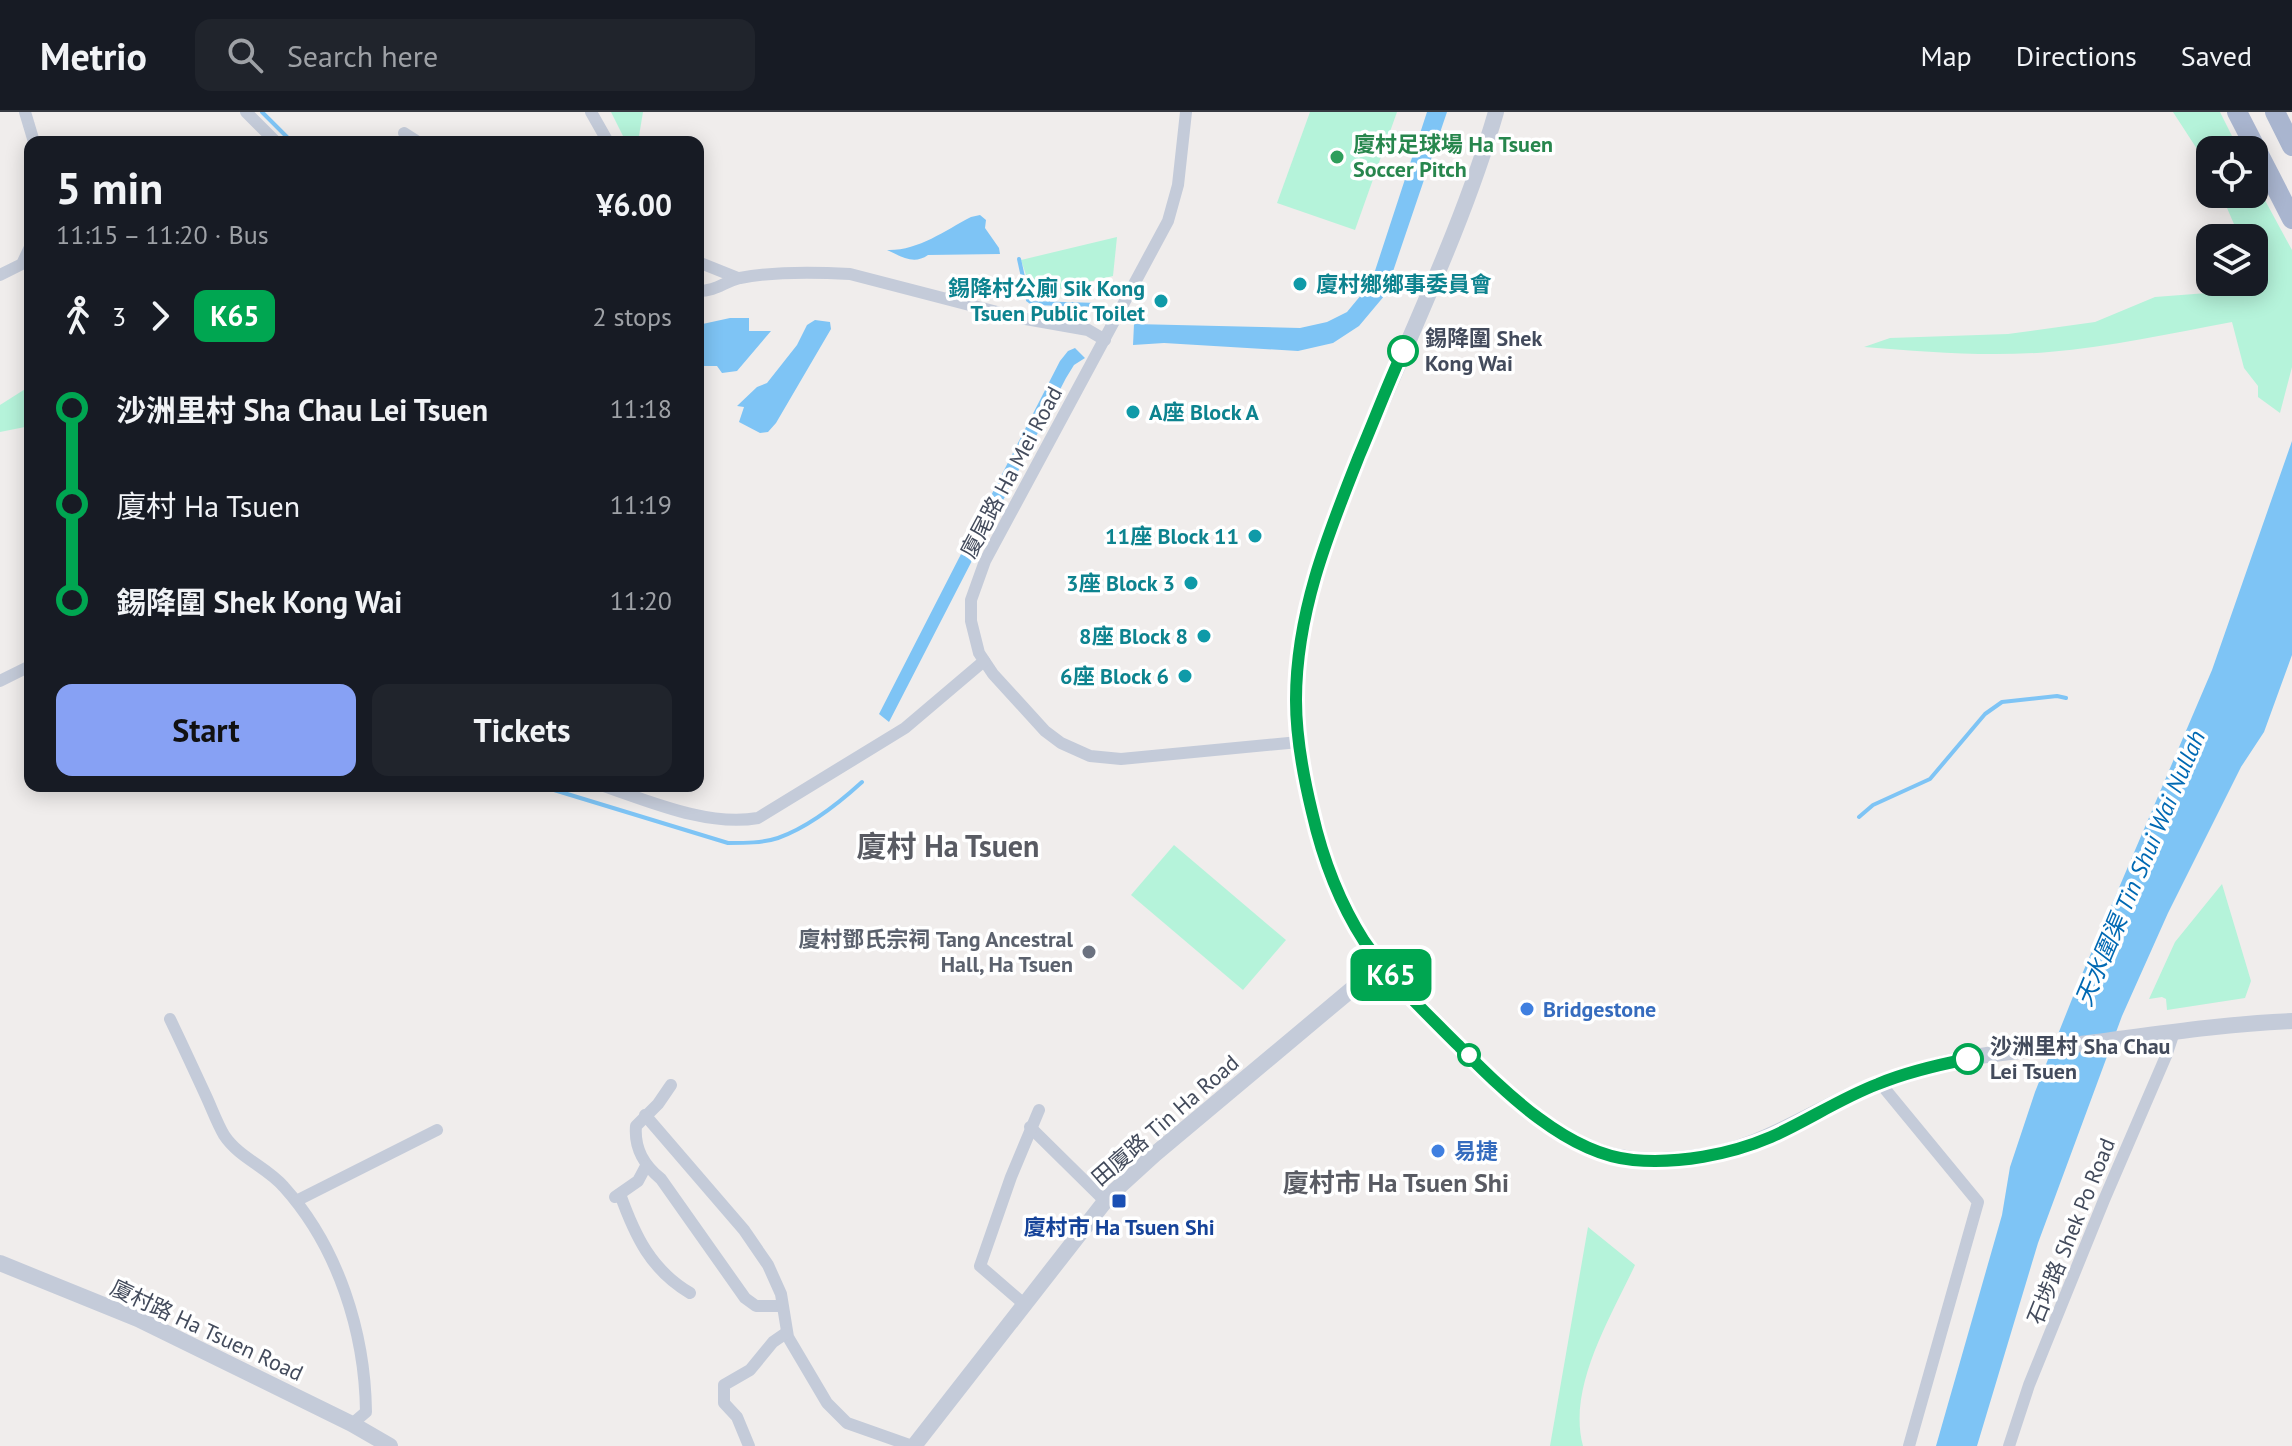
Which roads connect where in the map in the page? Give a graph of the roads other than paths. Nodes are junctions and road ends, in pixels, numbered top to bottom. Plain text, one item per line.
1 (25, 112) edge
2 (246, 112) edge
3 (591, 112) edge
4 (1186, 112) edge
5 (1496, 112) edge
6 (2237, 112) edge
7 (2275, 112) edge
8 (404, 133) dead end
9 (32, 136) edge
10 (270, 136) edge
11 (409, 136) edge
12 (605, 136) edge
13 (2292, 146) edge
14 (2292, 219) edge
15 (24, 260) edge
16 (704, 264) edge
17 (0, 275) edge
18 (738, 278) junction
19 (704, 291) edge
20 (1105, 340) junction
21 (984, 661) junction
22 (24, 669) edge
23 (0, 681) edge
24 (1299, 742) junction
25 (624, 792) edge
26 (1383, 966) junction
27 (170, 1019) dead end
28 (2292, 1021) edge
29 (2174, 1032) junction
30 (1880, 1083) junction
31 (671, 1085) dead end
32 (1039, 1110) dead end
33 (645, 1115) junction
34 (1030, 1127) junction
35 (437, 1130) dead end
36 (646, 1166) junction
37 (296, 1201) junction
38 (1105, 1201) junction
39 (0, 1263) edge
40 (690, 1293) dead end
41 (1024, 1304) junction
42 (782, 1306) junction
43 (786, 1333) junction
44 (352, 1424) junction
45 (390, 1446) edge
46 (749, 1446) edge
47 (913, 1446) edge
48 (1909, 1446) edge
49 (2009, 1446) edge

1 - 9 street
2 - 10 street
3 - 12 street
4 - 20 street, 廈尾路 Ha Mei Road
5 - 24 street
6 - 14 main road
7 - 13 main road
8 - 11 street
15 - 17 street
16 - 18 street
18 - 19 street
18 - 20 street
20 - 21 street, 廈尾路 Ha Mei Road
21 - 24 street, 廈尾路 Ha Mei Road
21 - 25 street
22 - 23 street
24 - 26 street
26 - 30 street
26 - 38 street, 田廈路 Tin Ha Road
27 - 37 street
28 - 29 street
29 - 30 street
29 - 49 street, 石埗路 Shek Po Road
30 - 48 street
31 - 33 street
32 - 34 street
33 - 36 street
33 - 42 street
34 - 38 street
34 - 41 street
35 - 37 street
36 - 40 street
36 - 42 street
37 - 44 street
38 - 41 street, 田廈路 Tin Ha Road
39 - 44 street, 廈村路 Ha Tsuen Road
41 - 47 street, 田廈路 Tin Ha Road
42 - 43 street
43 - 46 street
43 - 47 street
44 - 45 street, 廈村路 Ha Tsuen Road

